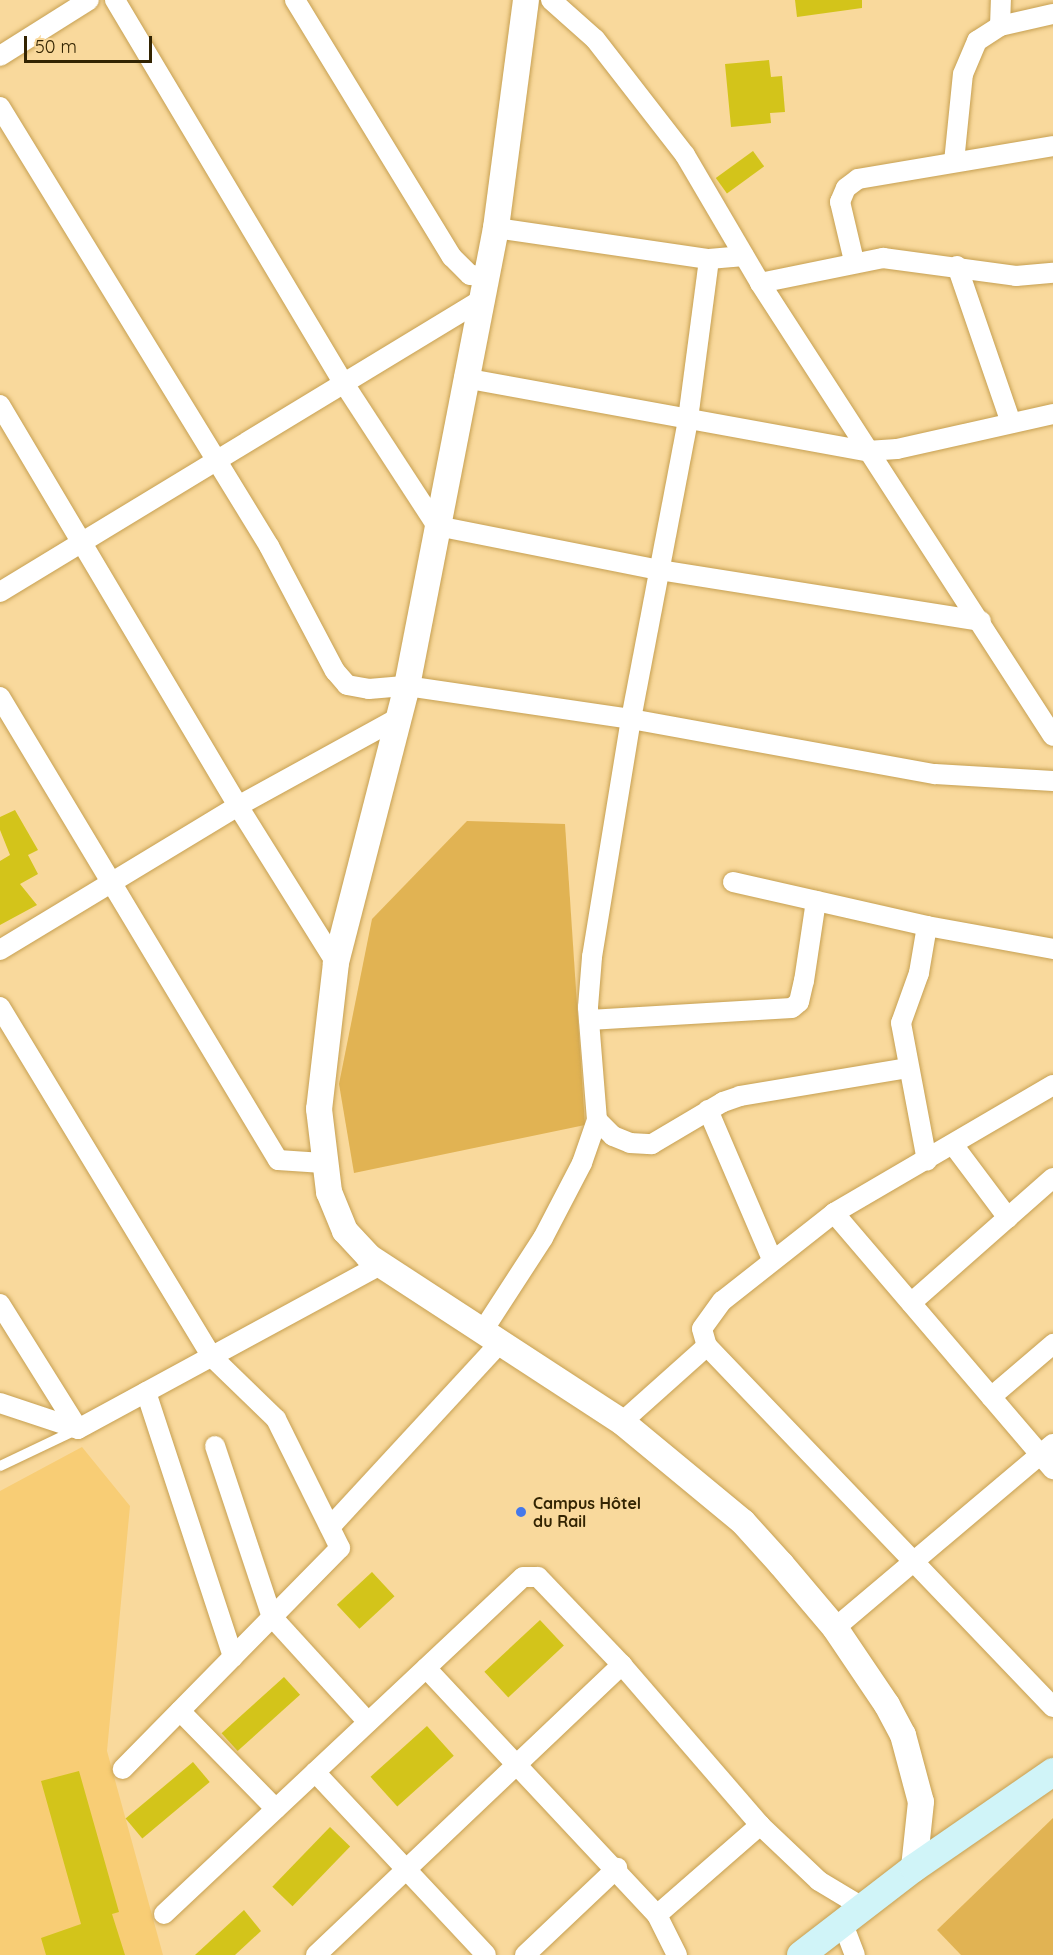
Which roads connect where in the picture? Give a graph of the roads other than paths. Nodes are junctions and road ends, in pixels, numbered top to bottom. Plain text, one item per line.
1 (89, 0) edge
2 (115, 0) edge
3 (295, 0) edge
4 (526, 0) edge
5 (551, 0) edge
6 (1001, 0) edge
7 (1053, 14) edge
8 (1000, 26) junction
9 (0, 56) edge
10 (0, 107) edge
11 (1053, 146) edge
12 (954, 162) junction
13 (496, 228) junction
14 (744, 256) junction
15 (709, 259) junction
16 (854, 261) junction
17 (957, 266) junction
18 (1053, 273) edge
19 (760, 283) junction
20 (483, 288) junction
21 (464, 378) junction
22 (343, 382) junction
23 (0, 405) edge
24 (1053, 414) edge
25 (688, 419) junction
26 (1011, 423) junction
27 (867, 452) junction
28 (216, 462) junction
29 (436, 526) junction
30 (82, 540) junction
31 (659, 570) junction
32 (0, 592) edge
33 (981, 621) junction
34 (407, 687) junction
35 (0, 697) edge
36 (396, 719) junction
37 (631, 719) junction
38 (1053, 736) edge
39 (1053, 781) edge
40 (238, 807) junction
41 (733, 882) dead end
42 (112, 883) junction
43 (816, 901) junction
44 (927, 926) junction
45 (1053, 949) edge
46 (0, 950) edge
47 (336, 963) junction
48 (0, 1007) edge
49 (589, 1020) junction
50 (908, 1068) junction
51 (1053, 1085) edge
52 (708, 1110) junction
53 (597, 1120) junction
54 (954, 1146) junction
55 (927, 1161) junction
56 (323, 1163) junction
57 (1053, 1178) edge
58 (834, 1213) junction
59 (1008, 1218) junction
60 (772, 1260) junction
61 (380, 1265) junction
62 (911, 1303) junction
63 (0, 1304) edge
64 (491, 1337) junction
65 (1053, 1344) edge
66 (707, 1346) junction
67 (212, 1356) junction
68 (146, 1392) junction
69 (991, 1397) junction
70 (0, 1403) edge
71 (622, 1422) junction
72 (78, 1429) junction
73 (215, 1446) dead end
74 (1049, 1456) edge
75 (0, 1466) edge
76 (330, 1527) junction
77 (916, 1560) junction
78 (272, 1617) junction
79 (835, 1628) junction
80 (233, 1657) junction
81 (622, 1665) junction
82 (426, 1668) junction
83 (1053, 1707) edge
84 (180, 1711) junction
85 (368, 1722) junction
86 (517, 1764) junction
87 (123, 1769) dead end
88 (315, 1772) junction
89 (1053, 1772) edge
90 (276, 1809) junction
91 (760, 1825) junction
92 (617, 1868) junction
93 (914, 1868) junction
94 (406, 1869) junction
95 (164, 1914) dead end
96 (657, 1915) junction
97 (853, 1916) junction
98 (324, 1952) edge
99 (486, 1955) edge
100 (525, 1955) edge
101 (677, 1955) edge
102 (801, 1955) edge
103 (855, 1955) edge

1 - 9 street
2 - 22 street
3 - 20 street
4 - 13 street
5 - 14 street
6 - 8 street
7 - 8 street
8 - 12 street
10 - 28 street
11 - 12 street
12 - 16 street
13 - 15 street
13 - 20 street
14 - 15 street
14 - 19 street
15 - 25 street
16 - 17 street
16 - 19 street
17 - 18 street
17 - 26 street
19 - 27 street
20 - 21 street
20 - 22 street
21 - 25 street
21 - 29 street
22 - 28 street
22 - 29 street
23 - 30 street
24 - 26 street
25 - 27 street
25 - 31 street
26 - 27 street
27 - 33 street
28 - 30 street
28 - 34 street
29 - 31 street
29 - 34 street
30 - 32 street
30 - 40 street
31 - 33 street
31 - 37 street
33 - 38 street
34 - 36 street
34 - 37 street
35 - 42 street
36 - 40 street
36 - 47 street
37 - 39 street
37 - 49 street
40 - 42 street
40 - 47 street
41 - 43 street
42 - 46 street
42 - 56 street
43 - 44 street
43 - 49 street
44 - 45 street
44 - 50 street
47 - 56 street
48 - 67 street
49 - 53 street
50 - 52 street
50 - 55 street
51 - 54 street
52 - 53 street
52 - 60 street
53 - 64 street
54 - 55 street
54 - 59 street
55 - 58 street
56 - 61 street
57 - 59 street
58 - 60 street
58 - 62 street
59 - 62 street
60 - 66 street
61 - 64 street
61 - 67 street
62 - 69 street
63 - 72 street
64 - 71 street
64 - 76 street
65 - 69 street
66 - 71 street
66 - 77 street
67 - 68 street
67 - 76 street
68 - 72 street
68 - 80 street
69 - 74 street
70 - 72 street
71 - 79 street
72 - 75 lane
73 - 78 street
74 - 77 street
76 - 78 street
77 - 79 street
77 - 83 street
78 - 80 street
78 - 85 street
79 - 93 street
80 - 84 street
81 - 82 street
81 - 86 street
81 - 91 street
82 - 85 street
82 - 86 street
84 - 87 street
84 - 90 street
85 - 88 street
86 - 92 street
86 - 94 street
88 - 90 street
88 - 94 street
89 - 93 main road
90 - 95 street
91 - 96 street
91 - 97 street
92 - 96 street
92 - 100 street
93 - 97 main road
94 - 98 street
94 - 99 street
96 - 101 street
97 - 102 main road
97 - 103 street

